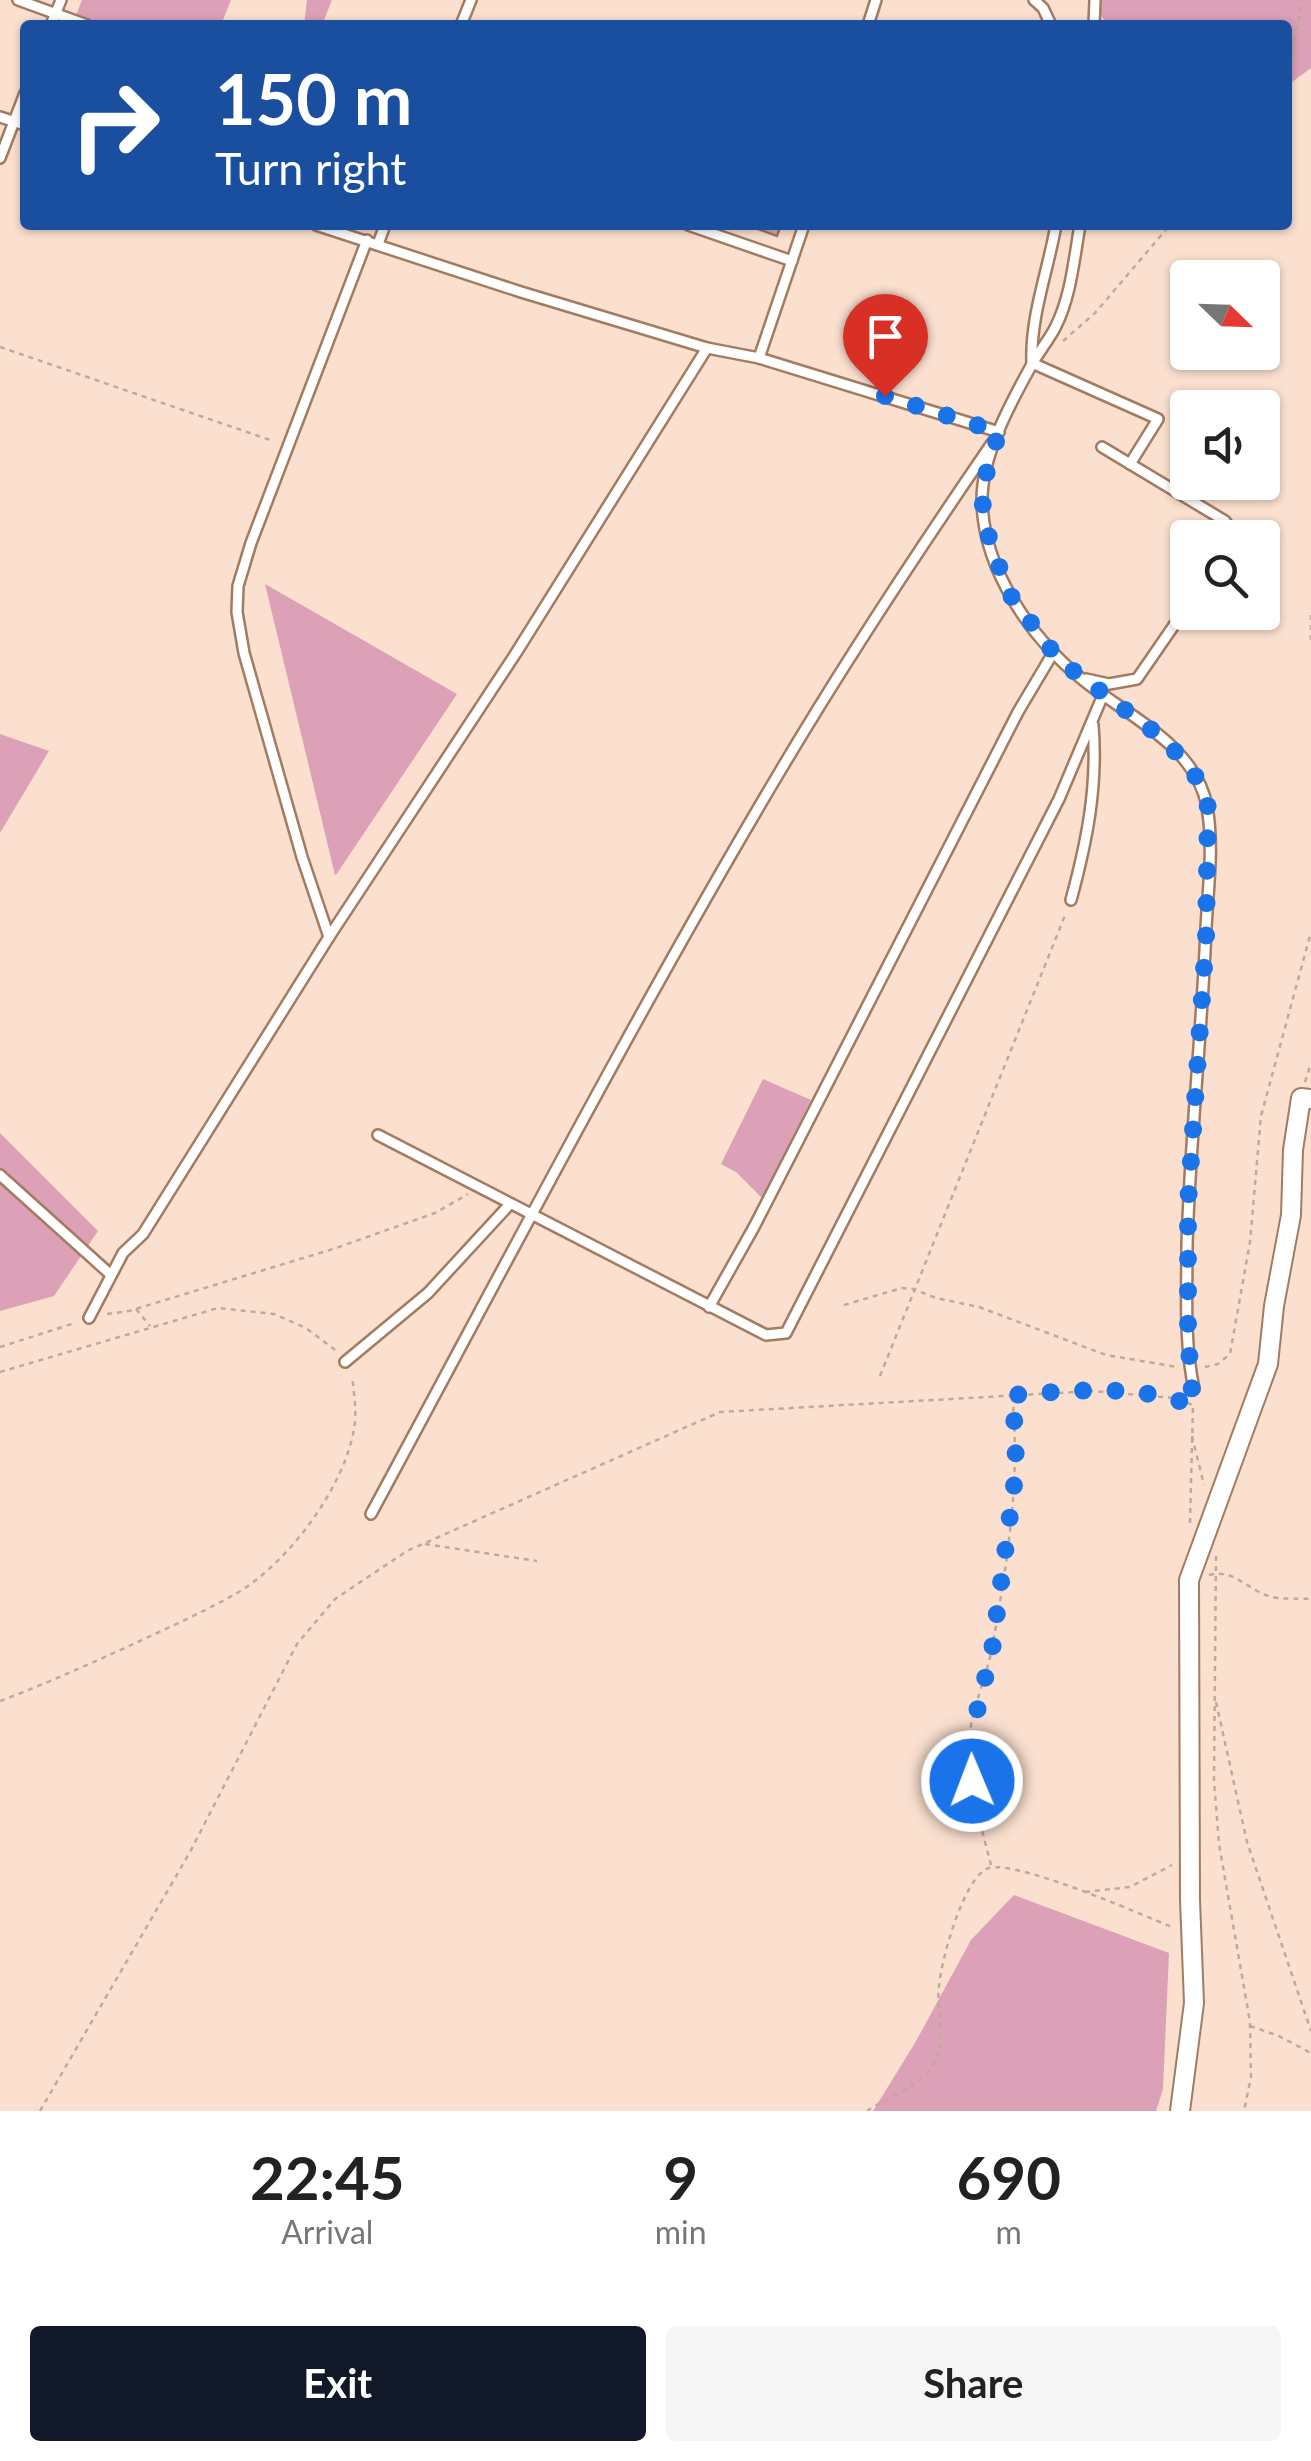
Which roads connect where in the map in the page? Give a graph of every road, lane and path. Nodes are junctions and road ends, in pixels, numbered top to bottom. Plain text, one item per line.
1 (18, 0) edge
2 (61, 0) edge
3 (1034, 0) edge
4 (1302, 0) edge
5 (56, 14) junction
6 (53, 20) edge
7 (73, 20) edge
8 (1049, 20) edge
9 (1292, 57) edge
10 (0, 117) edge
11 (20, 123) edge
12 (0, 158) edge
13 (332, 230) edge
14 (381, 230) edge
15 (702, 230) edge
16 (802, 230) edge
17 (1055, 230) edge
18 (1079, 230) edge
19 (1166, 230) edge
20 (372, 242) junction
21 (792, 261) junction
22 (1057, 345) dead end
23 (0, 347) edge
24 (707, 348) junction
25 (759, 358) junction
26 (1032, 363) junction
27 (999, 432) junction
28 (289, 446) junction
29 (1102, 447) dead end
30 (1130, 464) junction
31 (1223, 520) edge
32 (1311, 615) edge
33 (1171, 630) edge
34 (1311, 645) edge
35 (1054, 652) junction
36 (1082, 678) junction
37 (1104, 695) junction
38 (1092, 722) junction
39 (1070, 900) joint
40 (1311, 932) edge
41 (329, 937) junction
42 (1311, 1099) edge
43 (378, 1135) dead end
44 (0, 1174) edge
45 (478, 1187) junction
46 (510, 1204) junction
47 (534, 1216) junction
48 (110, 1274) junction
49 (913, 1289) junction
50 (844, 1305) dead end
51 (709, 1306) junction
52 (136, 1308) junction
53 (89, 1318) junction
54 (152, 1327) junction
55 (0, 1346) edge
56 (346, 1362) junction
57 (1189, 1368) junction
58 (0, 1372) edge
59 (880, 1376) dead end
60 (1194, 1389) dead end
61 (1012, 1395) junction
62 (1192, 1436) junction
63 (1204, 1485) dead end
64 (371, 1514) dead end
65 (1190, 1526) dead end
66 (423, 1544) junction
67 (1216, 1554) dead end
68 (537, 1561) dead end
69 (1218, 1572) junction
70 (1189, 1580) junction
71 (1311, 1600) edge
72 (1206, 1682) dead end
73 (1215, 1697) junction
74 (0, 1701) edge
75 (1190, 1854) junction
76 (992, 1867) junction
77 (1084, 1892) junction
78 (1192, 1936) junction
79 (1250, 2026) junction
80 (1311, 2031) edge
81 (1311, 2053) edge
82 (40, 2111) edge
83 (867, 2111) edge
84 (1180, 2111) edge
85 (1244, 2111) edge

1 - 5 lane
2 - 5 lane
3 - 8 lane
4 - 9 path
5 - 6 lane
5 - 7 lane
10 - 11 lane
11 - 12 lane
13 - 20 lane
14 - 20 lane
15 - 21 lane
16 - 21 lane
17 - 26 lane
18 - 26 lane
19 - 22 path
20 - 24 lane
20 - 28 lane
21 - 25 lane
23 - 28 path
24 - 25 lane
24 - 41 lane
25 - 27 lane
26 - 27 lane
26 - 30 lane
27 - 35 lane
27 - 47 lane
28 - 41 lane
29 - 30 lane
30 - 31 lane
32 - 34 path
33 - 36 lane
35 - 36 lane
35 - 51 lane
36 - 37 lane
37 - 38 lane
37 - 57 lane
38 - 39 lane
38 - 51 lane
39 - 49 path
40 - 57 path
41 - 48 lane
42 - 70 street
43 - 45 lane
44 - 48 lane
45 - 46 lane
45 - 52 path
46 - 47 lane
46 - 56 lane
47 - 51 lane
47 - 64 lane
48 - 53 lane
49 - 50 path
49 - 57 path
49 - 59 path
52 - 53 path
52 - 54 path
53 - 55 path
54 - 56 path
54 - 58 path
56 - 74 path
57 - 60 lane
61 - 62 path
61 - 66 path
61 - 76 path
62 - 63 path
62 - 65 path
66 - 68 path
66 - 82 path
67 - 69 path
69 - 70 path
69 - 71 path
69 - 73 path
70 - 75 street
72 - 73 path
73 - 79 path
73 - 80 path
75 - 77 path
75 - 78 street
76 - 77 path
76 - 83 path
77 - 78 path
78 - 84 street
79 - 81 path
79 - 85 path

